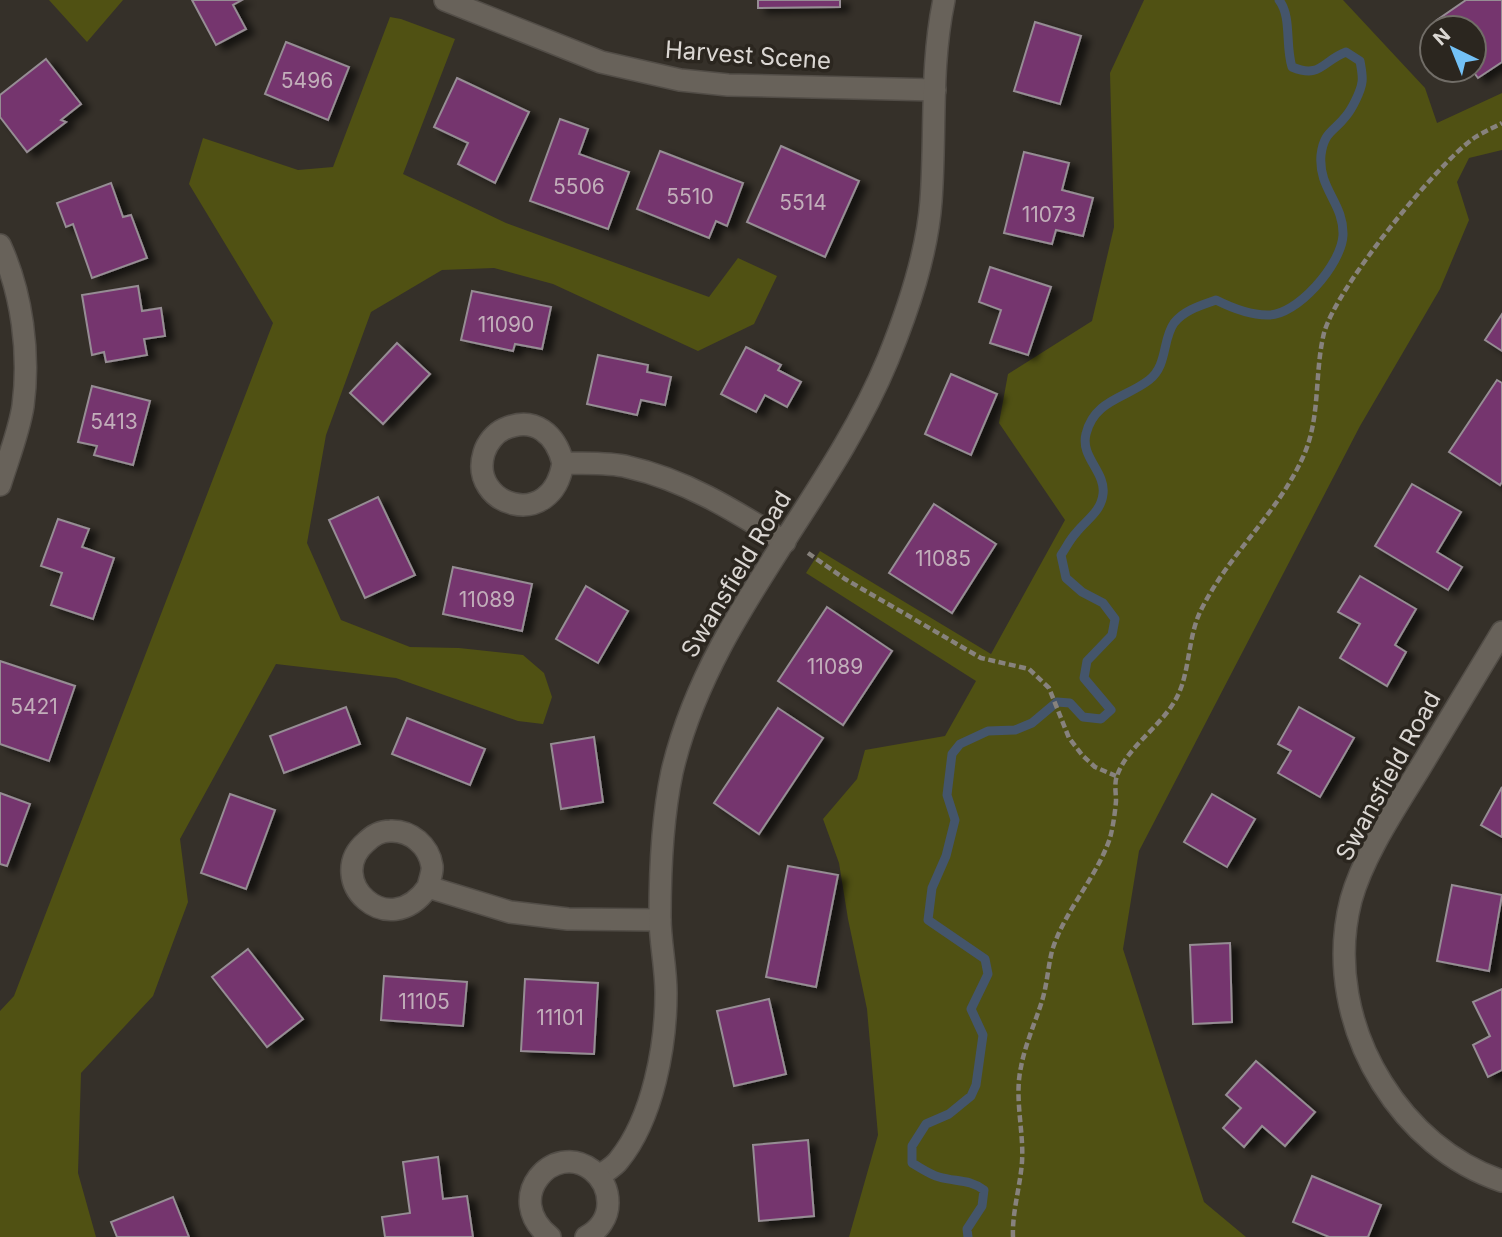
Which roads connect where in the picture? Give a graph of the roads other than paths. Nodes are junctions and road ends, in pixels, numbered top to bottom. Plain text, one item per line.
1 (445, 0) edge
2 (944, 0) edge
3 (935, 90) junction
4 (0, 245) edge
5 (563, 463) dead end
6 (0, 485) edge
7 (785, 542) junction
8 (1502, 632) edge
9 (428, 887) dead end
10 (660, 920) junction
11 (599, 1176) junction
12 (1502, 1181) edge
13 (550, 1237) edge
14 (586, 1237) edge

1 - 3 street, Harvest Scene
2 - 3 street, Swansfield Road
3 - 7 street, Swansfield Road
4 - 6 street
5 - 7 street
7 - 10 street, Swansfield Road
8 - 12 street, Swansfield Road
9 - 10 street
10 - 11 street, Swansfield Road
11 - 13 street
11 - 14 street

